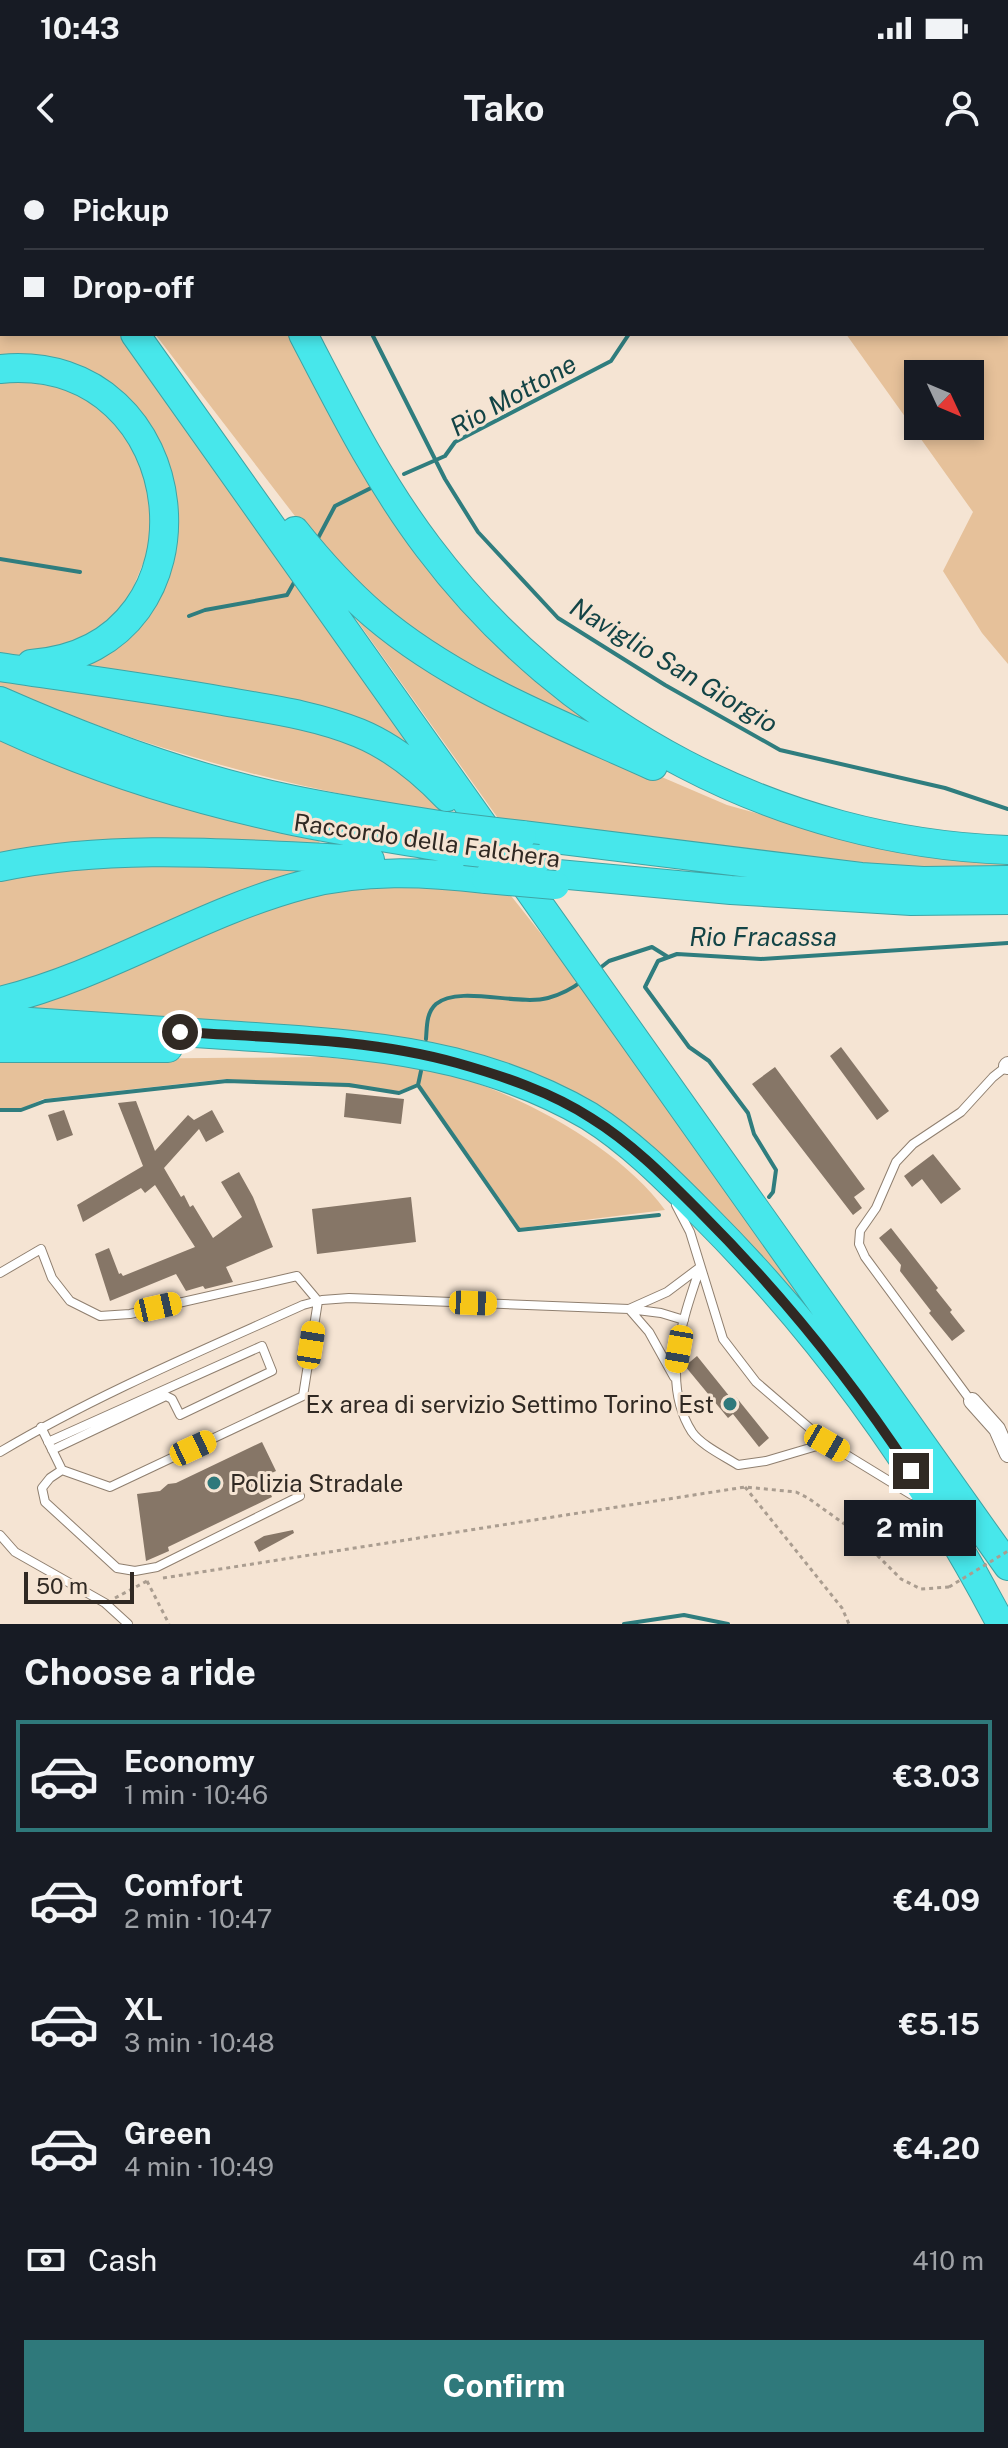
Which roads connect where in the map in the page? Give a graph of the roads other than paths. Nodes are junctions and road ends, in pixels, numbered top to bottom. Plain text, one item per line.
1 (136, 336) edge
2 (304, 336) edge
3 (156, 364) junction
4 (0, 369) edge
5 (0, 666) edge
6 (0, 701) edge
7 (0, 725) edge
8 (806, 814) junction
9 (1008, 850) edge
10 (476, 865) junction
11 (0, 867) edge
12 (1008, 880) edge
13 (1008, 900) edge
14 (562, 937) junction
15 (0, 1001) edge
16 (0, 1020) edge
17 (301, 1040) junction
18 (0, 1048) edge
19 (1007, 1066) edge
20 (626, 1143) junction
21 (653, 1182) dead end
22 (668, 1198) dead end
23 (700, 1267) junction
24 (0, 1273) edge
25 (318, 1301) junction
26 (629, 1309) junction
27 (684, 1320) junction
28 (674, 1377) junction
29 (972, 1401) joint
30 (41, 1427) junction
31 (827, 1443) junction
32 (50, 1446) junction
33 (0, 1452) edge
34 (1008, 1454) edge
35 (62, 1470) junction
36 (300, 1496) dead end
37 (0, 1535) edge
38 (1008, 1566) edge
39 (1000, 1622) edge
40 (128, 1624) edge

1 - 3 highway
2 - 8 highway
3 - 8 highway
3 - 14 highway
4 - 5 highway
5 - 14 highway
6 - 12 highway, Raccordo della Falchera, bridge
7 - 10 highway, Raccordo della Falchera
8 - 9 highway
10 - 11 highway
10 - 13 highway
10 - 15 highway
14 - 38 highway
16 - 17 highway
17 - 18 highway
17 - 20 highway
19 - 29 lane
20 - 21 lane
20 - 39 highway
22 - 23 lane
23 - 26 lane
23 - 27 lane
23 - 31 lane
24 - 25 lane
25 - 26 lane
25 - 30 lane
25 - 35 lane
26 - 27 lane
26 - 28 lane
27 - 28 lane
28 - 31 lane
29 - 34 street
30 - 32 lane
30 - 33 lane
31 - 39 lane
32 - 32 lane
32 - 35 lane
35 - 36 lane
37 - 40 lane

